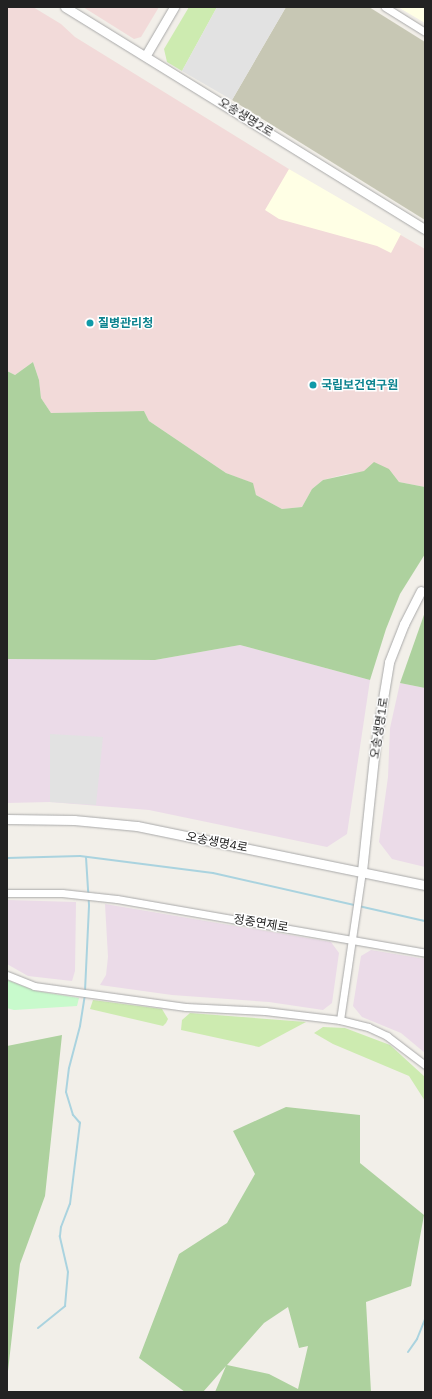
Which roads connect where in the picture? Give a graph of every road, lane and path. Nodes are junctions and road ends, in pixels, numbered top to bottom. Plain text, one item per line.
1 (65, 7) edge
2 (174, 7) edge
3 (385, 7) edge
4 (425, 32) edge
5 (146, 55) junction
6 (425, 229) edge
7 (421, 591) dead end
8 (7, 819) edge
9 (362, 871) junction
10 (425, 885) edge
11 (7, 893) edge
12 (352, 935) junction
13 (425, 952) edge
14 (7, 975) edge
15 (340, 1020) junction
16 (425, 1065) edge

1 - 5 street, 오송생명2로
2 - 5 street
3 - 4 street
5 - 6 street, 오송생명2로
7 - 9 street, 오송생명1로
8 - 9 street, 오송생명4로
9 - 10 street, 오송생명4로
9 - 12 street
11 - 12 street, 정중연제로
12 - 13 street, 정중연제로
12 - 15 street
14 - 15 street
15 - 16 street

